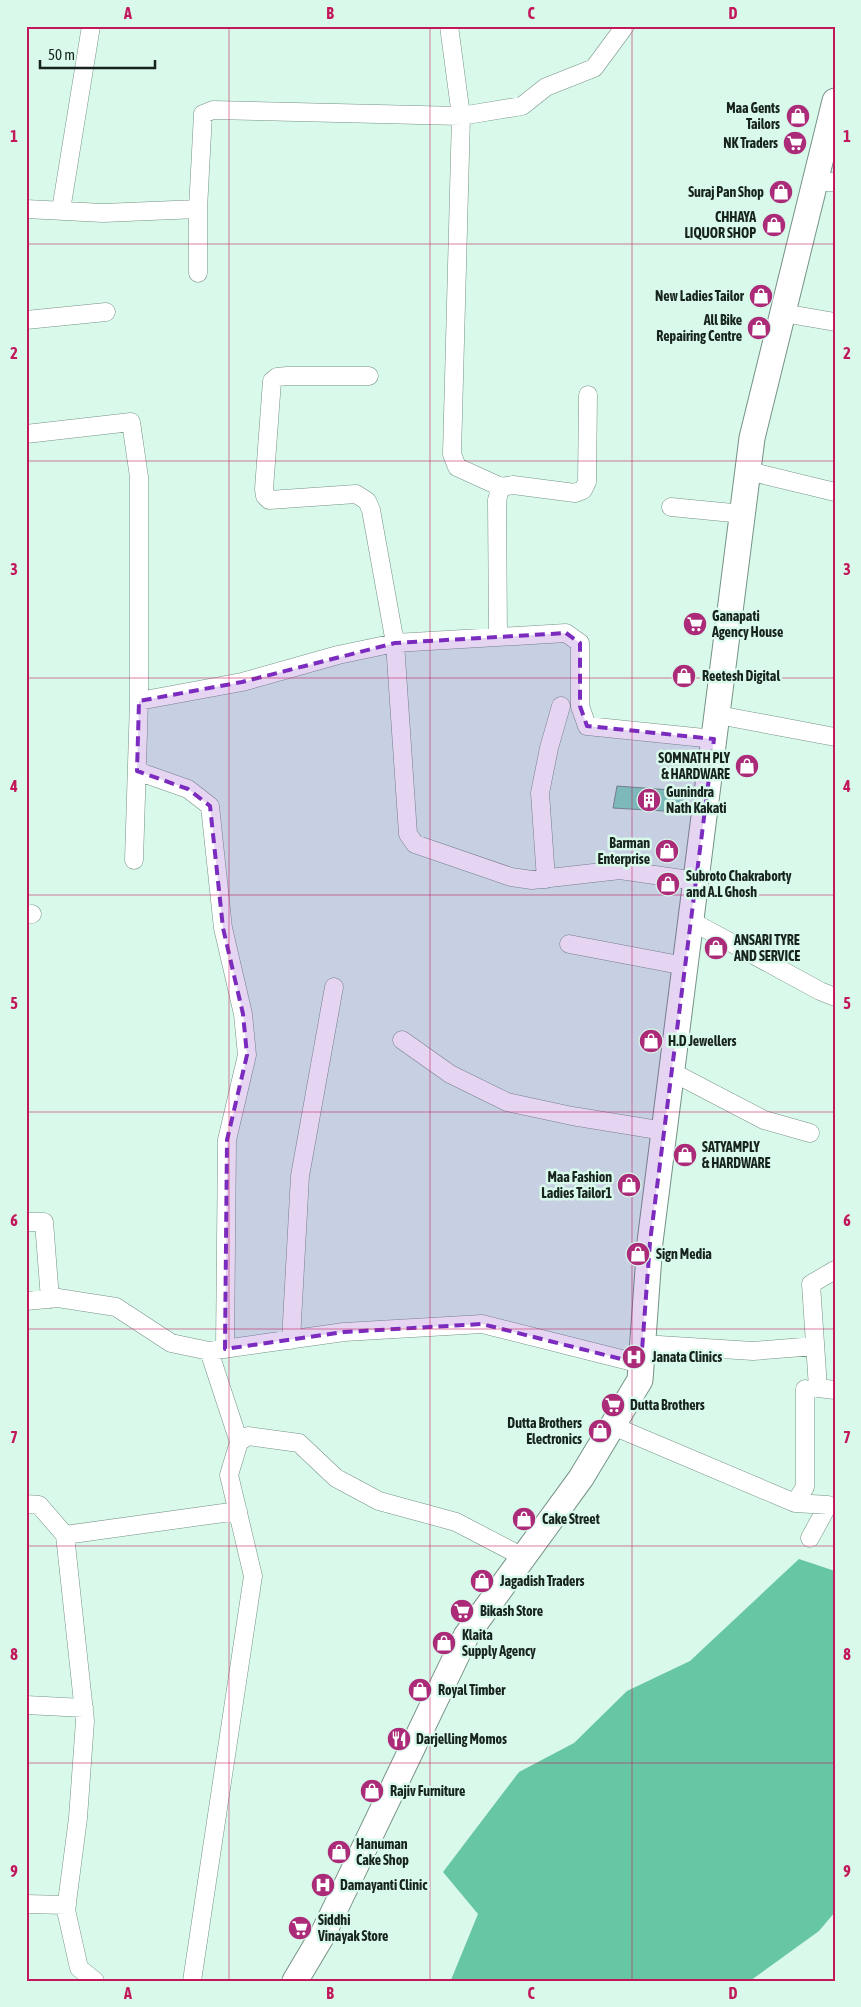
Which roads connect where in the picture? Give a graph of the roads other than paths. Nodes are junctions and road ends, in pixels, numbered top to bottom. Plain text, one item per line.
1 (91, 26) edge
2 (449, 26) edge
3 (620, 30) edge
4 (835, 101) edge
5 (461, 116) junction
6 (825, 182) edge
7 (26, 209) edge
8 (198, 209) junction
9 (61, 210) junction
10 (198, 273) dead end
11 (106, 312) dead end
12 (783, 313) junction
13 (26, 320) edge
14 (835, 322) edge
15 (369, 376) dead end
16 (588, 394) dead end
17 (26, 434) edge
18 (748, 471) junction
19 (501, 487) junction
20 (835, 492) edge
21 (671, 507) dead end
22 (743, 514) junction
23 (498, 636) junction
24 (396, 643) junction
25 (139, 701) junction
26 (561, 706) dead end
27 (718, 715) junction
28 (835, 737) edge
29 (714, 739) junction
30 (137, 771) junction
31 (134, 860) dead end
32 (546, 878) junction
33 (696, 881) junction
34 (691, 921) junction
35 (569, 944) dead end
36 (685, 966) junction
37 (334, 987) dead end
38 (835, 997) edge
39 (402, 1040) dead end
40 (672, 1072) junction
41 (664, 1131) junction
42 (810, 1133) dead end
43 (26, 1222) edge
44 (835, 1270) edge
45 (50, 1299) junction
46 (26, 1301) edge
47 (291, 1340) junction
48 (815, 1346) junction
49 (217, 1350) junction
50 (642, 1354) junction
51 (805, 1389) dead end
52 (835, 1390) edge
53 (612, 1426) junction
54 (239, 1442) junction
55 (795, 1503) junction
56 (26, 1504) edge
57 (832, 1505) edge
58 (238, 1511) junction
59 (64, 1535) junction
60 (810, 1538) dead end
61 (523, 1557) junction
62 (26, 1705) edge
63 (84, 1708) junction
64 (26, 1904) edge
65 (67, 1905) junction
66 (95, 1981) edge
67 (192, 1981) edge
68 (295, 1981) edge

1 - 9 street
2 - 5 street
3 - 5 street
4 - 6 main road
5 - 8 street
5 - 19 street
6 - 12 main road
7 - 9 street
8 - 9 street
8 - 10 street
11 - 13 street
12 - 14 street
12 - 18 main road
15 - 24 street
16 - 19 street
17 - 25 street
18 - 20 street
18 - 22 main road
19 - 23 street
21 - 22 street
22 - 27 main road
23 - 24 street
23 - 29 street
24 - 25 street
24 - 32 street
25 - 30 street
26 - 32 street
27 - 28 street
27 - 29 main road
29 - 33 main road
30 - 31 street
30 - 49 street
32 - 33 street
33 - 34 main road
34 - 36 main road
34 - 38 street
35 - 36 street
36 - 40 main road
37 - 47 street
39 - 41 street
40 - 41 main road
40 - 42 street
41 - 50 main road
43 - 45 street
44 - 48 street
45 - 46 street
45 - 49 street
47 - 49 street
47 - 50 street
48 - 50 street
48 - 52 street
49 - 54 street
50 - 53 main road
51 - 55 street
53 - 55 street
53 - 61 main road
54 - 58 street
54 - 61 street
55 - 57 street
56 - 59 street
57 - 60 street
58 - 59 street
58 - 67 street
59 - 63 street
61 - 68 main road
62 - 63 street
63 - 65 street
64 - 65 street
65 - 66 street

